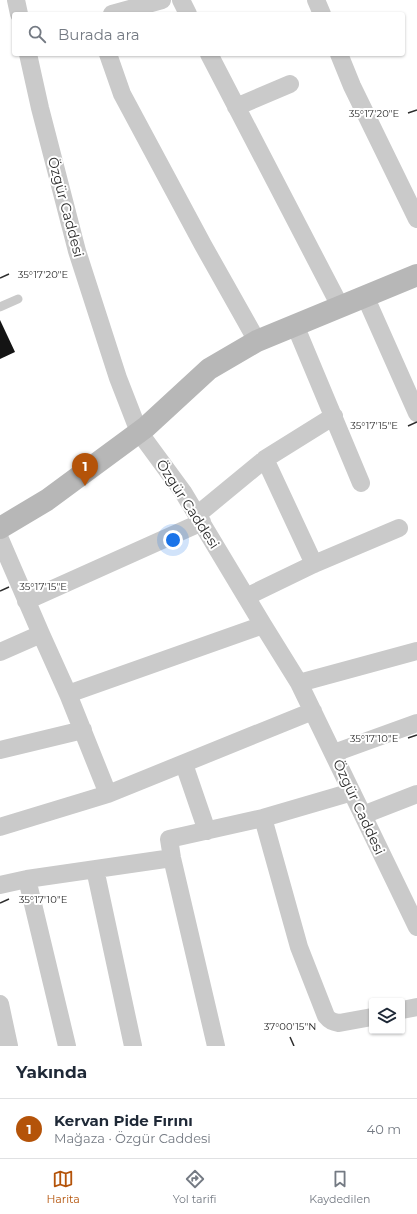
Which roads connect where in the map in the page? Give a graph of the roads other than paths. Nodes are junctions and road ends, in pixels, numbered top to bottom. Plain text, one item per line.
1 (16, 0) edge
2 (162, 0) edge
3 (181, 0) edge
4 (316, 0) edge
5 (19, 12) edge
6 (119, 12) edge
7 (187, 12) edge
8 (321, 12) edge
9 (28, 56) edge
10 (109, 56) edge
11 (209, 56) edge
12 (340, 56) edge
13 (290, 84) dead end
14 (236, 108) junction
15 (417, 219) edge
16 (417, 275) edge
17 (365, 296) junction
18 (18, 299) dead end
19 (340, 306) junction
20 (0, 307) edge
21 (295, 325) junction
22 (257, 341) junction
23 (417, 413) edge
24 (334, 416) junction
25 (139, 432) junction
26 (266, 459) junction
27 (361, 483) dead end
28 (199, 519) junction
29 (0, 528) edge
30 (399, 528) dead end
31 (0, 539) edge
32 (314, 564) junction
33 (246, 597) junction
34 (26, 601) junction
35 (263, 625) junction
36 (41, 634) junction
37 (417, 651) edge
38 (0, 652) edge
39 (299, 683) junction
40 (68, 694) junction
41 (313, 711) junction
42 (417, 723) edge
43 (83, 730) junction
44 (0, 750) edge
45 (334, 753) junction
46 (184, 764) junction
47 (352, 792) junction
48 (108, 794) junction
49 (417, 794) edge
50 (363, 815) junction
51 (263, 818) junction
52 (0, 827) edge
53 (207, 832) junction
54 (172, 858) junction
55 (96, 869) junction
56 (28, 879) junction
57 (0, 885) edge
58 (411, 902) edge
59 (417, 927) edge
60 (0, 1004) edge
61 (417, 1007) edge
62 (405, 1009) edge
63 (369, 1018) edge
64 (9, 1046) edge
65 (67, 1046) edge
66 (133, 1046) edge
67 (216, 1046) edge

1 - 5 street
2 - 6 street
3 - 7 street
4 - 8 street
9 - 25 street, Özgür Caddesi
10 - 22 street
11 - 14 street
12 - 15 street
13 - 14 street
14 - 19 street
16 - 17 main road
17 - 19 main road
17 - 23 street
18 - 20 lane
19 - 21 main road
21 - 22 main road
21 - 24 street
22 - 25 main road
24 - 26 street
24 - 27 street
25 - 28 street, Özgür Caddesi
25 - 29 main road
26 - 28 street
26 - 32 street
28 - 33 street, Özgür Caddesi
28 - 34 street
30 - 32 street
31 - 34 street
32 - 33 street
33 - 35 street, Özgür Caddesi
34 - 36 street
35 - 39 street, Özgür Caddesi
35 - 40 street
36 - 38 street
36 - 40 street
37 - 39 street
39 - 41 street, Özgür Caddesi
40 - 43 street
41 - 45 street, Özgür Caddesi
41 - 46 street
42 - 45 street
43 - 44 street
43 - 48 street
45 - 47 street, Özgür Caddesi
46 - 48 street
46 - 53 street
47 - 50 street, Özgür Caddesi
47 - 51 street
48 - 52 street
49 - 50 street
50 - 58 street, Özgür Caddesi
51 - 53 street
51 - 63 street
53 - 54 street
54 - 55 street
54 - 67 street
55 - 56 street
55 - 66 street
56 - 57 street
56 - 65 street
58 - 59 street, Özgür Caddesi
60 - 64 street
61 - 62 street

